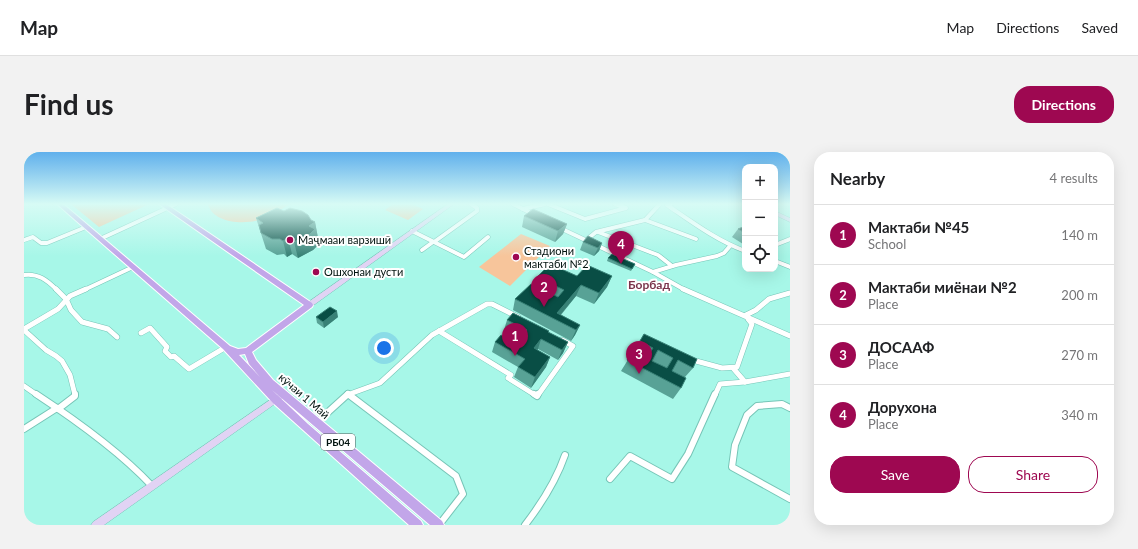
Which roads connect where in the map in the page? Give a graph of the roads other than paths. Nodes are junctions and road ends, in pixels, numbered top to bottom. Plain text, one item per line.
1 (80, 221) edge
2 (134, 221) edge
3 (187, 221) edge
4 (426, 221) edge
5 (462, 221) edge
6 (639, 221) edge
7 (649, 221) edge
8 (691, 221) edge
9 (86, 227) junction
10 (557, 227) edge
11 (412, 231) junction
12 (597, 232) junction
13 (488, 237) dead end
14 (100, 239) junction
15 (696, 239) dead end
16 (790, 239) edge
17 (24, 240) edge
18 (585, 241) junction
19 (433, 242) junction
20 (778, 243) edge
21 (730, 246) junction
22 (422, 250) dead end
23 (742, 250) edge
24 (778, 262) edge
25 (672, 266) junction
26 (133, 267) junction
27 (790, 267) edge
28 (653, 272) junction
29 (24, 275) edge
30 (790, 293) edge
31 (66, 299) junction
32 (309, 305) junction
33 (747, 317) junction
34 (521, 319) edge
35 (24, 330) edge
36 (439, 331) junction
37 (141, 333) dead end
38 (554, 336) edge
39 (790, 336) edge
40 (117, 337) dead end
41 (226, 347) junction
42 (248, 351) junction
43 (696, 362) edge
44 (244, 366) junction
45 (733, 368) junction
46 (790, 374) edge
47 (745, 382) junction
48 (24, 386) edge
49 (348, 394) junction
50 (279, 397) junction
51 (57, 408) junction
52 (790, 408) edge
53 (316, 423) junction
54 (24, 429) edge
55 (565, 455) dead end
56 (610, 479) dead end
57 (151, 485) junction
58 (790, 499) edge
59 (96, 525) edge
60 (417, 525) edge
61 (439, 525) edge
62 (525, 525) edge

1 - 9 main road, кӯчаи 1 Май / РБ04
2 - 14 street
3 - 32 main road
4 - 11 street
5 - 19 street
6 - 12 street
7 - 15 street
8 - 21 street
9 - 14 main road, кӯчаи 1 Май / РБ04
9 - 17 street
10 - 18 street
11 - 19 street
11 - 32 street
12 - 18 street
12 - 25 street
13 - 19 street
14 - 26 main road, кӯчаи 1 Май / РБ04
16 - 20 street
18 - 28 street
19 - 22 street
21 - 23 street
21 - 25 street
24 - 27 street
25 - 28 street
26 - 31 street
26 - 41 main road, кӯчаи 1 Май / РБ04
28 - 33 street
29 - 31 street
30 - 33 street
31 - 35 street
31 - 40 street
32 - 42 main road
33 - 39 street
33 - 45 street
34 - 36 street
35 - 51 street
36 - 38 street
36 - 49 street
37 - 41 street
41 - 42 main road
41 - 44 main road, кӯчаи 1 Май / РБ04
42 - 44 main road
42 - 50 main road, кӯчаи 1 Май / РБ04
43 - 45 street
44 - 50 main road, кӯчаи 1 Май / РБ04
45 - 47 street
46 - 47 street
47 - 56 street
48 - 51 street
49 - 53 street
49 - 61 street
50 - 53 main road, кӯчаи 1 Май / РБ04
50 - 57 street
50 - 60 main road, кӯчаи 1 Май / РБ04
51 - 54 street
51 - 57 street
52 - 58 street
53 - 61 main road, кӯчаи 1 Май / РБ04
55 - 62 street
57 - 59 street

